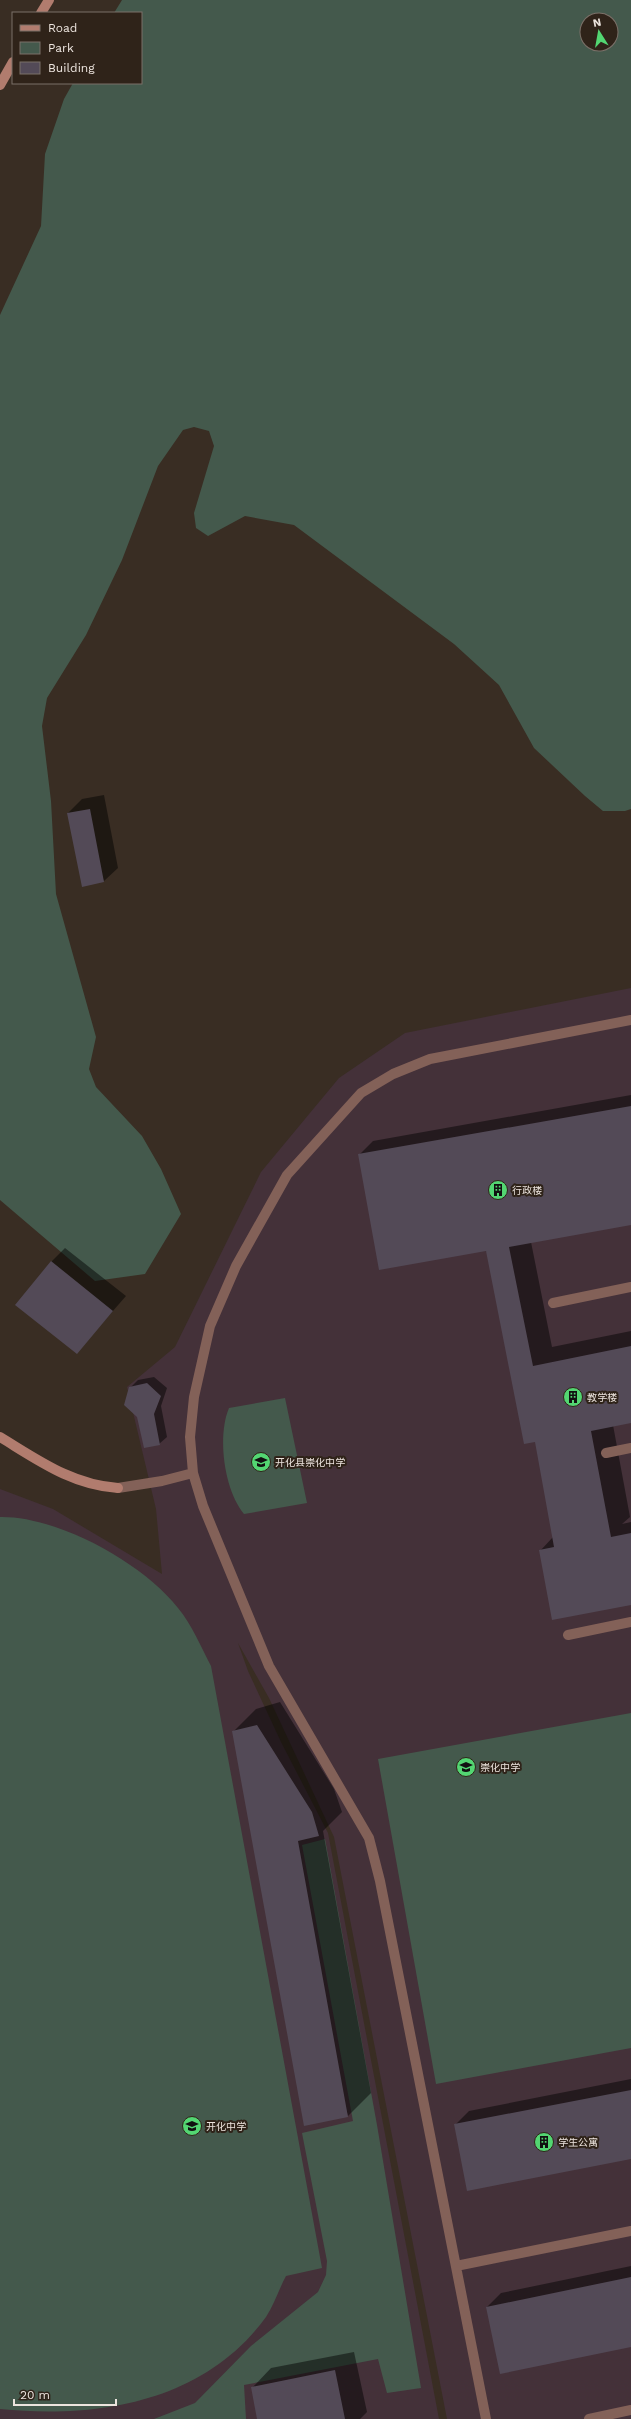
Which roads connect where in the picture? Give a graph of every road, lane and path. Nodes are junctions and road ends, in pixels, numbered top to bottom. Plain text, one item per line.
1 (49, 0) edge
2 (42, 12) edge
3 (12, 64) edge
4 (0, 84) edge
5 (631, 1020) edge
6 (631, 1287) edge
7 (553, 1303) dead end
8 (0, 1437) edge
9 (631, 1448) edge
10 (606, 1453) dead end
11 (193, 1473) junction
12 (118, 1488) joint
13 (631, 1622) edge
14 (568, 1635) dead end
15 (631, 2231) edge
16 (456, 2266) junction
17 (631, 2410) edge
18 (486, 2419) edge
19 (589, 2419) edge

1 - 2 street
3 - 4 street
5 - 11 lane
6 - 7 lane
8 - 12 street
9 - 10 lane
11 - 12 lane
11 - 16 lane
13 - 14 lane
15 - 16 lane
16 - 18 lane
17 - 19 lane

